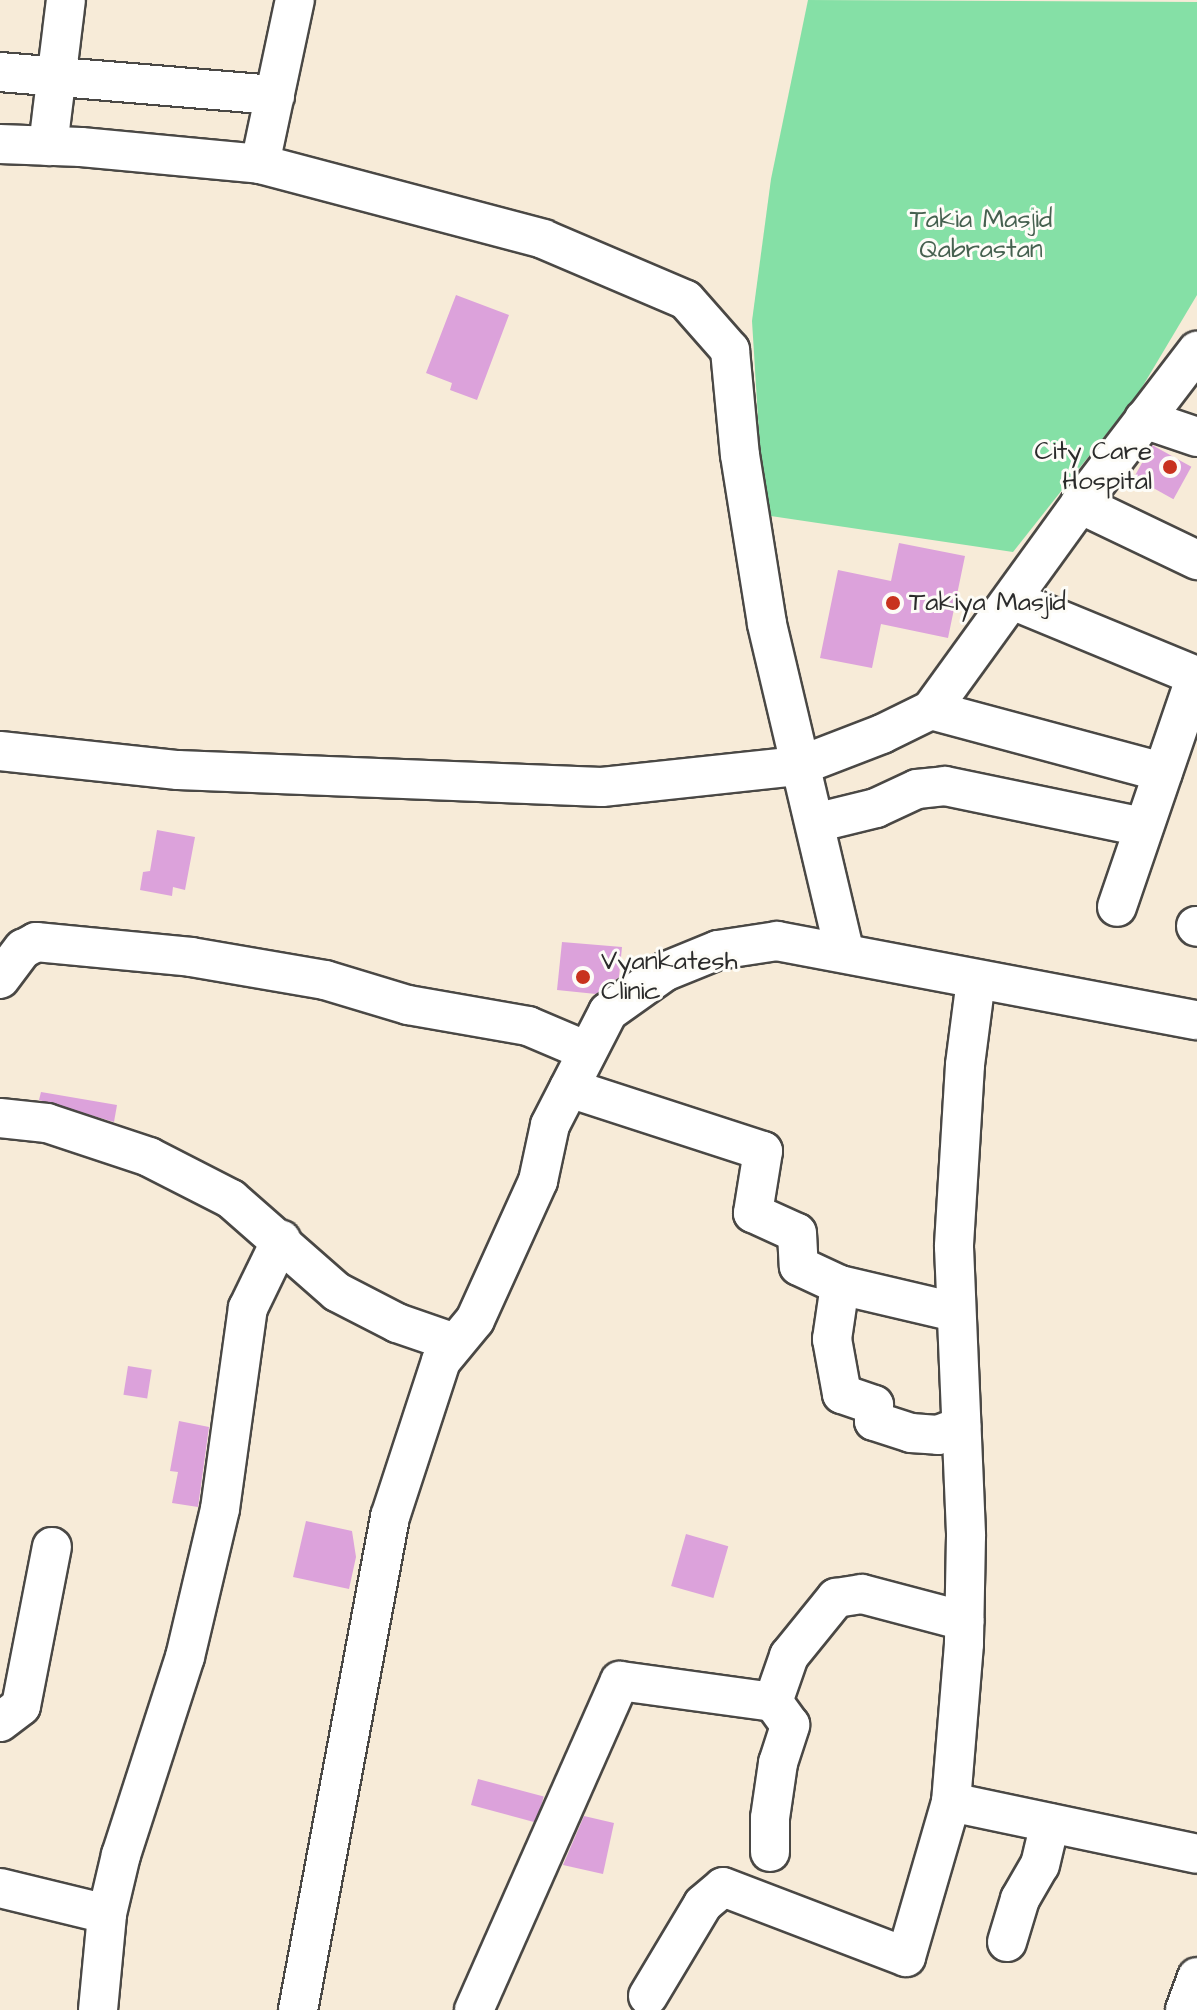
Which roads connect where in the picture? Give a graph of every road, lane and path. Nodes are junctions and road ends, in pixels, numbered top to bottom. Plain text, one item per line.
1 (66, 0) edge
2 (295, 0) edge
3 (0, 72) edge
4 (57, 77) junction
5 (275, 95) junction
6 (0, 144) edge
7 (48, 146) junction
8 (260, 164) junction
9 (1195, 360) edge
10 (1144, 419) junction
11 (1197, 437) edge
12 (1080, 504) junction
13 (1197, 560) edge
14 (1012, 600) junction
15 (931, 710) junction
16 (0, 751) edge
17 (799, 766) junction
18 (1163, 772) junction
19 (815, 823) junction
20 (1143, 827) junction
21 (1117, 907) dead end
22 (844, 951) junction
23 (0, 979) edge
24 (976, 980) junction
25 (1197, 1020) edge
26 (587, 1051) junction
27 (569, 1088) junction
28 (0, 1118) edge
29 (281, 1240) junction
30 (840, 1285) junction
31 (955, 1312) junction
32 (455, 1343) junction
33 (961, 1426) junction
34 (52, 1547) dead end
35 (964, 1621) junction
36 (773, 1702) junction
37 (0, 1722) edge
38 (951, 1802) junction
39 (1050, 1823) junction
40 (770, 1852) dead end
41 (1197, 1854) edge
42 (0, 1888) edge
43 (107, 1914) junction
44 (1007, 1942) dead end
45 (1197, 1977) edge
46 (648, 1996) dead end
47 (98, 2010) edge
48 (298, 2010) edge
49 (474, 2010) edge
50 (1185, 2010) edge

1 - 4 street
2 - 5 street
3 - 4 street
4 - 5 street
4 - 7 street
5 - 8 street
6 - 7 street
7 - 8 street
8 - 17 street
9 - 10 street
10 - 11 street
10 - 12 street
12 - 13 street
12 - 14 street
14 - 15 street
14 - 18 street
15 - 17 street
15 - 18 street
16 - 17 street
17 - 19 street
18 - 20 street
19 - 20 street
19 - 22 street
20 - 21 street
22 - 24 street
22 - 26 street
23 - 26 street
24 - 25 street
24 - 31 street
26 - 27 street
27 - 30 street
27 - 32 street
28 - 29 street
29 - 32 street
29 - 43 street
30 - 31 street
30 - 33 street
31 - 33 street
32 - 48 street
33 - 35 street
34 - 37 street
35 - 36 street
35 - 38 street
36 - 40 street
36 - 49 street
38 - 39 street
38 - 46 street
39 - 41 street
39 - 44 street
42 - 43 street
43 - 47 street
45 - 50 street

